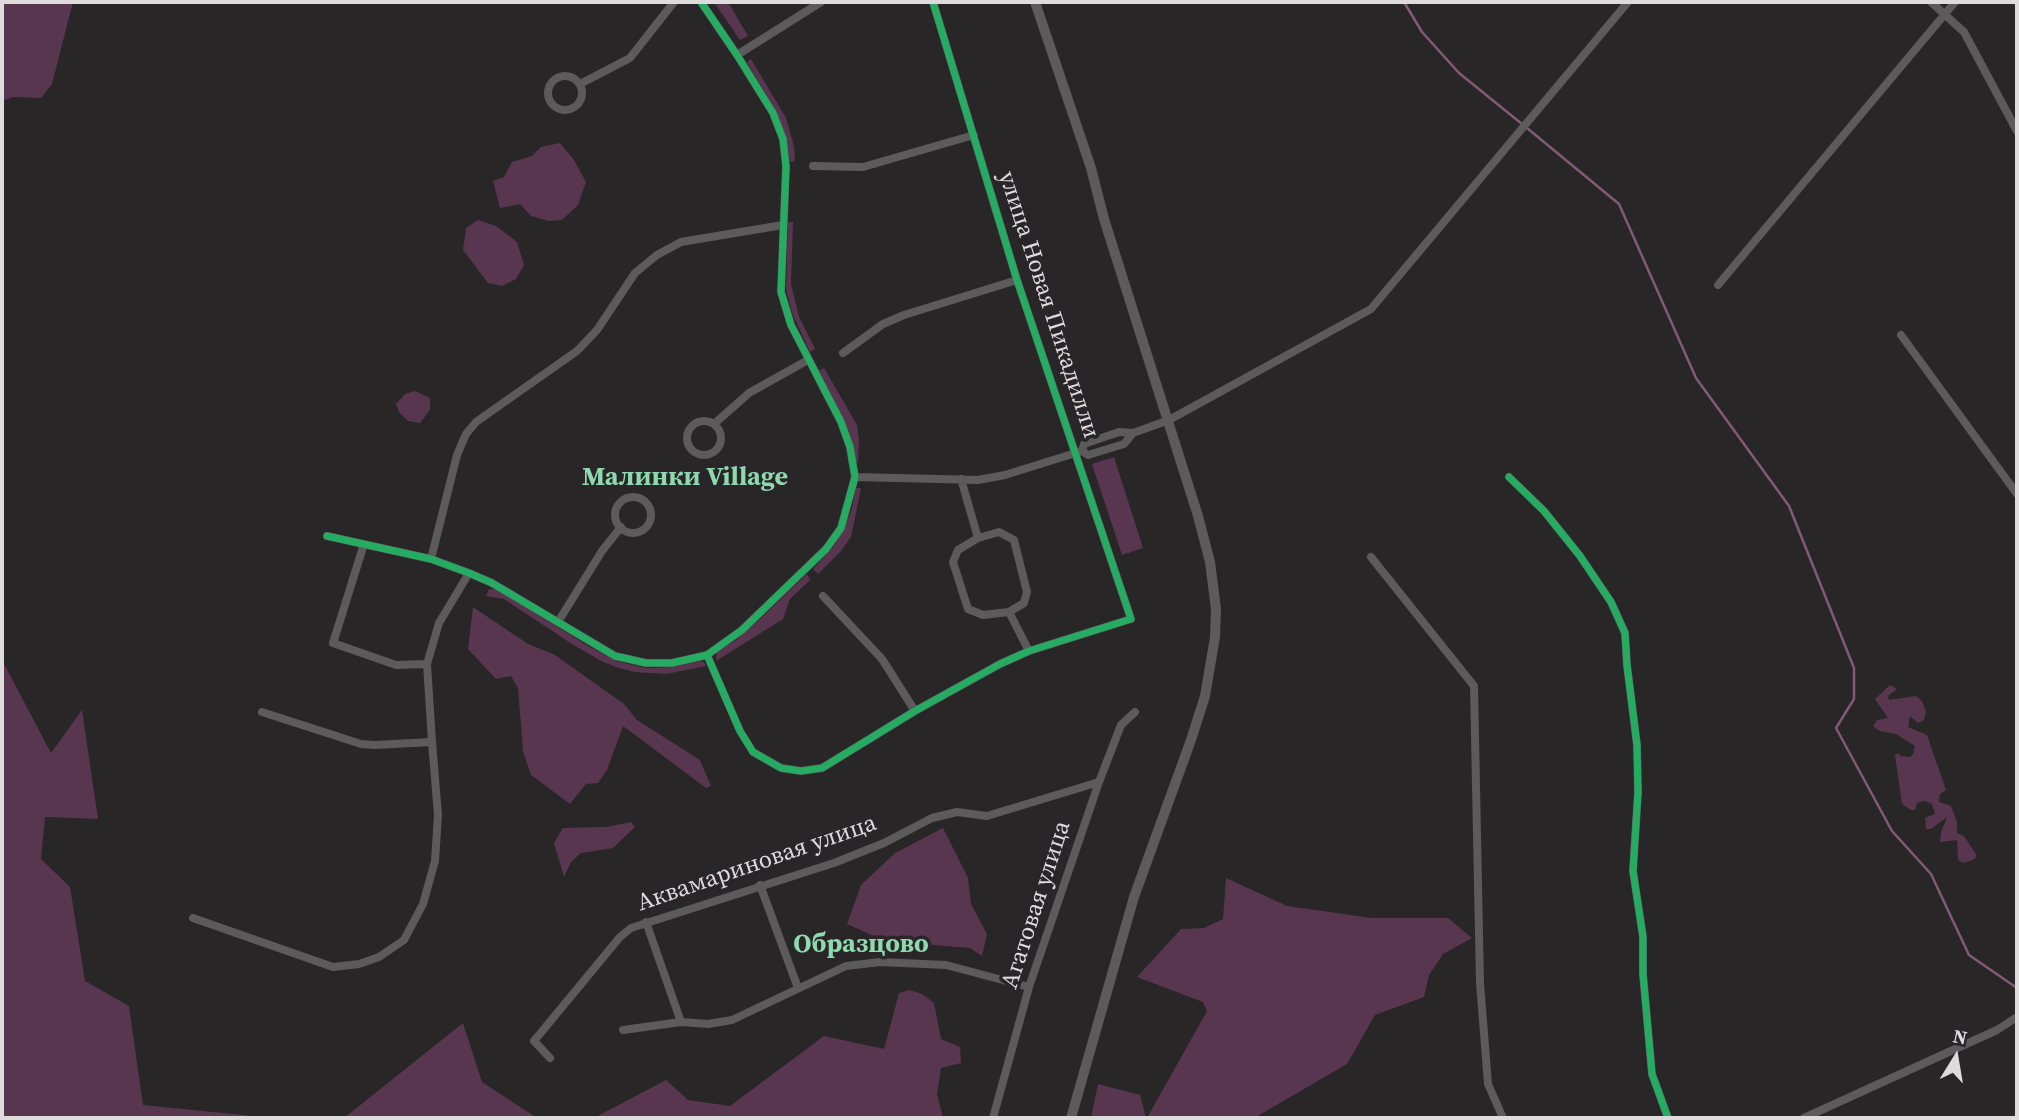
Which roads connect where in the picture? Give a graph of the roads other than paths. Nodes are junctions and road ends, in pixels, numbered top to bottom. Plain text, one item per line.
1 (674, 2) edge
2 (701, 2) edge
3 (821, 2) edge
4 (933, 2) edge
5 (1035, 2) edge
6 (1628, 2) edge
7 (1931, 2) edge
8 (1955, 2) edge
9 (1945, 13) junction
10 (737, 55) junction
11 (580, 84) junction
12 (2017, 131) edge
13 (974, 135) junction
14 (813, 166) dead end
15 (783, 225) junction
16 (1017, 280) junction
17 (1718, 285) dead end
18 (1901, 335) dead end
19 (843, 352) dead end
20 (808, 360) junction
21 (1169, 420) junction
22 (715, 424) junction
23 (1133, 433) junction
24 (1079, 452) junction
25 (855, 477) junction
26 (1509, 477) dead end
27 (961, 479) junction
28 (2016, 489) edge
29 (621, 527) junction
30 (327, 536) dead end
31 (978, 538) junction
32 (364, 544) junction
33 (1371, 557) dead end
34 (431, 559) junction
35 (469, 573) junction
36 (823, 596) dead end
37 (1009, 612) junction
38 (558, 622) junction
39 (1029, 651) junction
40 (707, 656) junction
41 (427, 663) junction
42 (915, 711) junction
43 (262, 712) dead end
44 (1135, 712) dead end
45 (432, 742) junction
46 (1099, 782) junction
47 (761, 885) junction
48 (193, 918) dead end
49 (646, 922) junction
50 (1029, 987) junction
51 (798, 988) junction
52 (2017, 1017) edge
53 (681, 1022) junction
54 (623, 1030) dead end
55 (550, 1058) dead end
56 (993, 1118) edge
57 (1071, 1118) edge
58 (1503, 1118) edge
59 (1668, 1118) edge
60 (1804, 1118) edge

1 - 11 street
2 - 10 street
3 - 10 street
4 - 13 street, улица Новая Пикадилли
5 - 21 street
6 - 21 street
7 - 9 street
8 - 9 street
9 - 12 street
9 - 17 street
10 - 15 street
11 - 11 street
13 - 14 street
13 - 16 street, улица Новая Пикадилли
15 - 20 street
15 - 34 street
16 - 19 street
16 - 24 street, улица Новая Пикадилли
18 - 28 street
20 - 22 street
20 - 25 street
21 - 23 street
21 - 57 street
22 - 22 street
23 - 24 street
23 - 24 street
24 - 27 street
24 - 39 street, улица Новая Пикадилли
25 - 27 street
25 - 40 street
26 - 59 street
27 - 31 street
29 - 29 street
29 - 38 street
30 - 32 street
31 - 37 street
31 - 37 street
32 - 34 street
32 - 41 street
33 - 58 street
34 - 35 street
35 - 38 street
35 - 41 street
36 - 42 street
37 - 39 street
38 - 40 street
39 - 42 street
40 - 42 street
41 - 45 street
43 - 45 street
44 - 46 street, Агатовая улица
45 - 48 street
46 - 47 street, Аквамариновая улица
46 - 50 street, Агатовая улица
47 - 49 street, Аквамариновая улица
47 - 51 street
49 - 53 street
49 - 55 street, Аквамариновая улица
50 - 51 street
50 - 56 street, Агатовая улица
51 - 53 street
52 - 60 street
53 - 54 street

